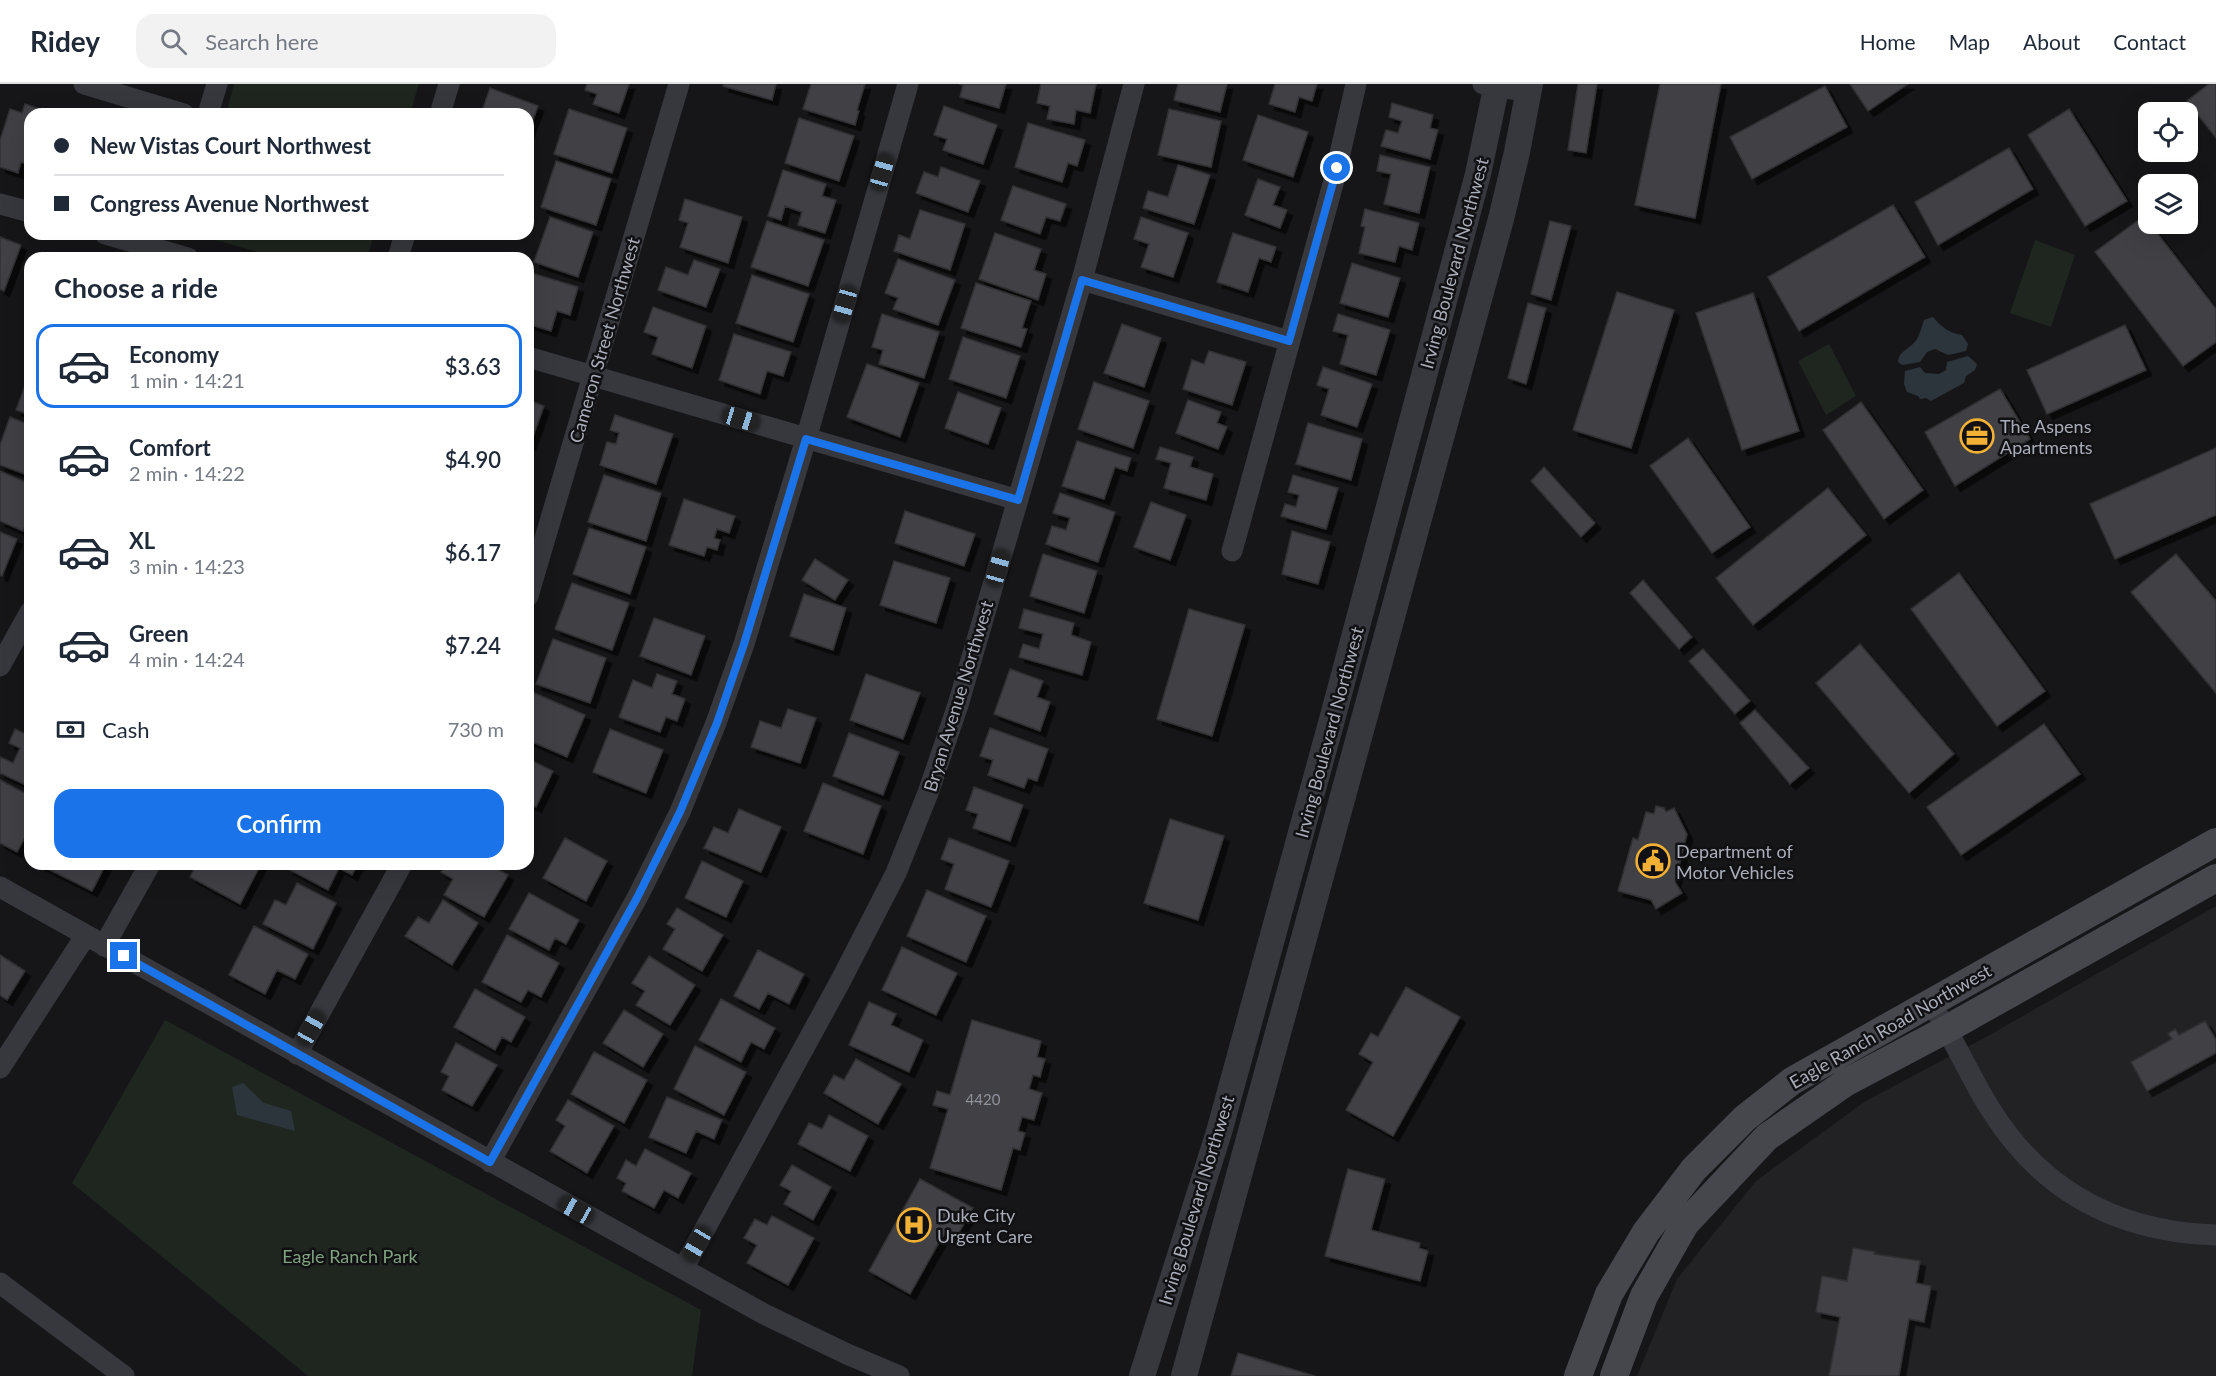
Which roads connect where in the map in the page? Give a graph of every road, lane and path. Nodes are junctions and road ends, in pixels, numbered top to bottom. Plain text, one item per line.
1 (84, 84) edge
2 (217, 84) edge
3 (449, 84) edge
4 (679, 84) edge
5 (908, 84) edge
6 (1134, 84) edge
7 (1356, 84) edge
8 (1492, 85) edge
9 (1529, 88) edge
10 (164, 108) edge
11 (210, 108) edge
12 (442, 108) edge
13 (0, 204) edge
14 (24, 210) edge
15 (132, 240) edge
16 (167, 248) edge
17 (1082, 280) junction
18 (1289, 341) junction
19 (534, 359) edge
20 (594, 376) junction
21 (806, 439) junction
22 (1018, 500) junction
23 (1232, 551) dead end
24 (534, 576) edge
25 (24, 623) edge
26 (0, 666) edge
27 (2216, 842) edge
28 (146, 870) edge
29 (399, 870) edge
30 (2216, 878) edge
31 (0, 887) edge
32 (95, 940) junction
33 (1931, 1002) junction
34 (1947, 1029) junction
35 (297, 1054) junction
36 (2, 1060) edge
37 (490, 1162) junction
38 (2216, 1235) edge
39 (683, 1269) junction
40 (0, 1283) edge
41 (124, 1376) edge
42 (899, 1376) edge
43 (1142, 1376) edge
44 (1184, 1376) edge
45 (1578, 1376) edge
46 (1614, 1376) edge

1 - 10 street
2 - 11 street
3 - 12 street
4 - 20 street, Cameron Street Northwest
5 - 21 street
6 - 17 street, Bryan Avenue Northwest
7 - 18 street
8 - 9 street
8 - 43 street, Irving Boulevard Northwest
9 - 44 street, Irving Boulevard Northwest
13 - 14 street
15 - 16 street
17 - 18 street
17 - 22 street, Bryan Avenue Northwest
18 - 23 street
19 - 20 street
20 - 21 street
20 - 24 street, Cameron Street Northwest
21 - 22 street
21 - 37 street
22 - 39 street, Bryan Avenue Northwest
25 - 26 street
27 - 33 main road, Eagle Ranch Road Northwest
28 - 32 street
29 - 35 street
30 - 34 main road, Eagle Ranch Road Northwest
31 - 32 street
32 - 35 street
32 - 36 street
33 - 34 street
33 - 45 main road, Eagle Ranch Road Northwest
34 - 38 street
34 - 46 main road, Eagle Ranch Road Northwest
35 - 37 street
37 - 39 street
39 - 42 street
40 - 41 street

